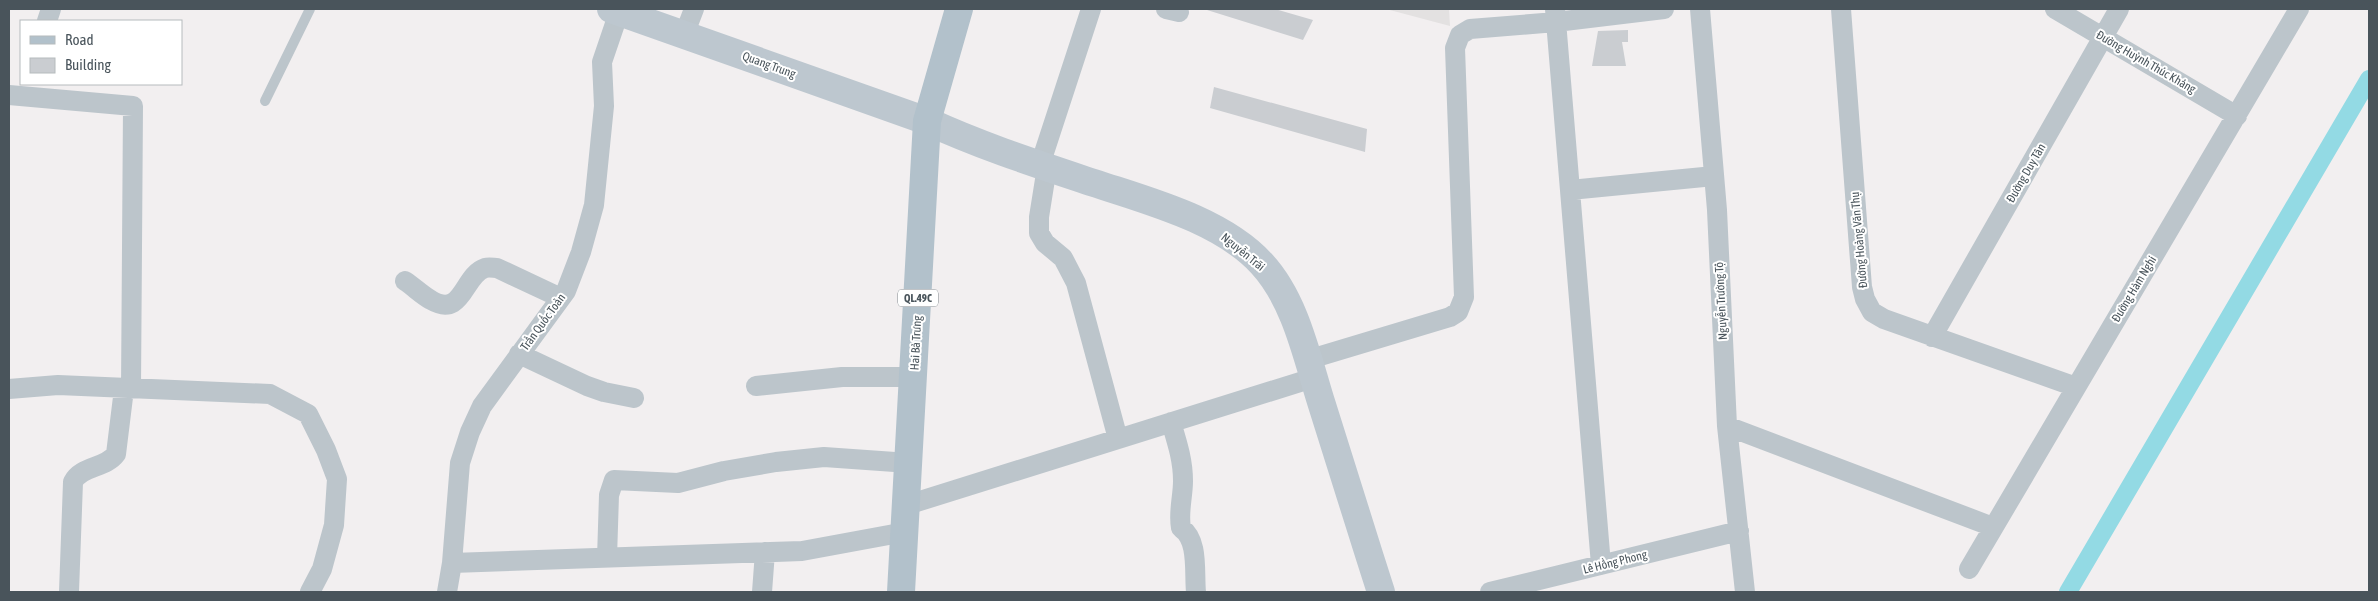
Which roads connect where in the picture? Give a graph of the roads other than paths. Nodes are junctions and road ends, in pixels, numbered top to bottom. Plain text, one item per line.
1 (310, 9) edge
2 (694, 9) edge
3 (959, 9) edge
4 (1091, 9) edge
5 (1664, 9) edge
6 (1700, 9) edge
7 (1841, 9) edge
8 (2055, 9) edge
9 (2119, 9) edge
10 (2299, 9) edge
11 (616, 10) edge
12 (1556, 15) edge
13 (684, 35) junction
14 (2103, 37) junction
15 (19, 92) edge
16 (266, 101) dead end
17 (2237, 116) junction
18 (928, 122) junction
19 (1043, 166) junction
20 (1714, 176) junction
21 (1570, 190) junction
22 (406, 281) dead end
23 (561, 298) junction
24 (1932, 338) junction
25 (520, 354) junction
26 (1310, 369) junction
27 (914, 377) junction
28 (756, 386) dead end
29 (2076, 387) junction
30 (9, 389) edge
31 (128, 389) junction
32 (634, 398) dead end
33 (1171, 422) junction
34 (1727, 426) junction
35 (1118, 439) junction
36 (909, 463) junction
37 (906, 505) junction
38 (1993, 527) junction
39 (905, 532) junction
40 (1739, 532) junction
41 (765, 552) junction
42 (607, 558) junction
43 (452, 563) junction
44 (1601, 565) junction
45 (1969, 569) dead end
46 (1503, 591) edge
47 (69, 592) edge
48 (310, 592) edge
49 (447, 592) edge
50 (762, 592) edge
51 (901, 592) edge
52 (1196, 592) edge
53 (1381, 592) edge
54 (1745, 592) edge

1 - 16 lane
2 - 13 street
3 - 18 main road, Hai Bà Trưng / QL.49C
4 - 19 street
5 - 12 street
6 - 20 street, Nguyễn Trường Tộ
7 - 24 street, Đường Hoàng Văn Thụ
8 - 14 street, Đường Huỳnh Thúc Kháng
9 - 14 street, Đường Duy Tân
10 - 17 street, Đường Hàm Nghi
11 - 13 street, Quang Trung
11 - 23 street, Trần Quốc Toản
12 - 21 street
12 - 26 street
13 - 18 street, Quang Trung
14 - 17 street, Đường Huỳnh Thúc Kháng
14 - 24 street, Đường Duy Tân
15 - 31 street
17 - 29 street, Đường Hàm Nghi
18 - 19 street, Nguyễn Trãi
18 - 27 main road, Hai Bà Trưng / QL.49C
19 - 26 street, Nguyễn Trãi
19 - 35 street
20 - 21 street
20 - 34 street, Nguyễn Trường Tộ
21 - 44 street
22 - 23 street
23 - 25 street, Trần Quốc Toản
24 - 29 street, Đường Hoàng Văn Thụ
25 - 32 street
25 - 43 street, Trần Quốc Toản
26 - 33 street
26 - 53 street, Nguyễn Trãi
27 - 28 street
27 - 36 main road, Hai Bà Trưng / QL.49C
29 - 38 street, Đường Hàm Nghi
30 - 31 street
31 - 47 street
31 - 48 street
33 - 35 street
33 - 52 street
34 - 38 street
34 - 40 street, Nguyễn Trường Tộ
35 - 37 street
36 - 37 main road, Hai Bà Trưng / QL.49C
36 - 42 street
37 - 39 main road, Hai Bà Trưng / QL.49C
38 - 45 street, Đường Hàm Nghi
39 - 41 street
39 - 51 main road, Hai Bà Trưng / QL.49C
40 - 44 street, Lê Hồng Phong
40 - 54 street, Nguyễn Trường Tộ
41 - 42 street
41 - 50 street
42 - 43 street
43 - 49 street, Trần Quốc Toản
44 - 46 street, Lê Hồng Phong

